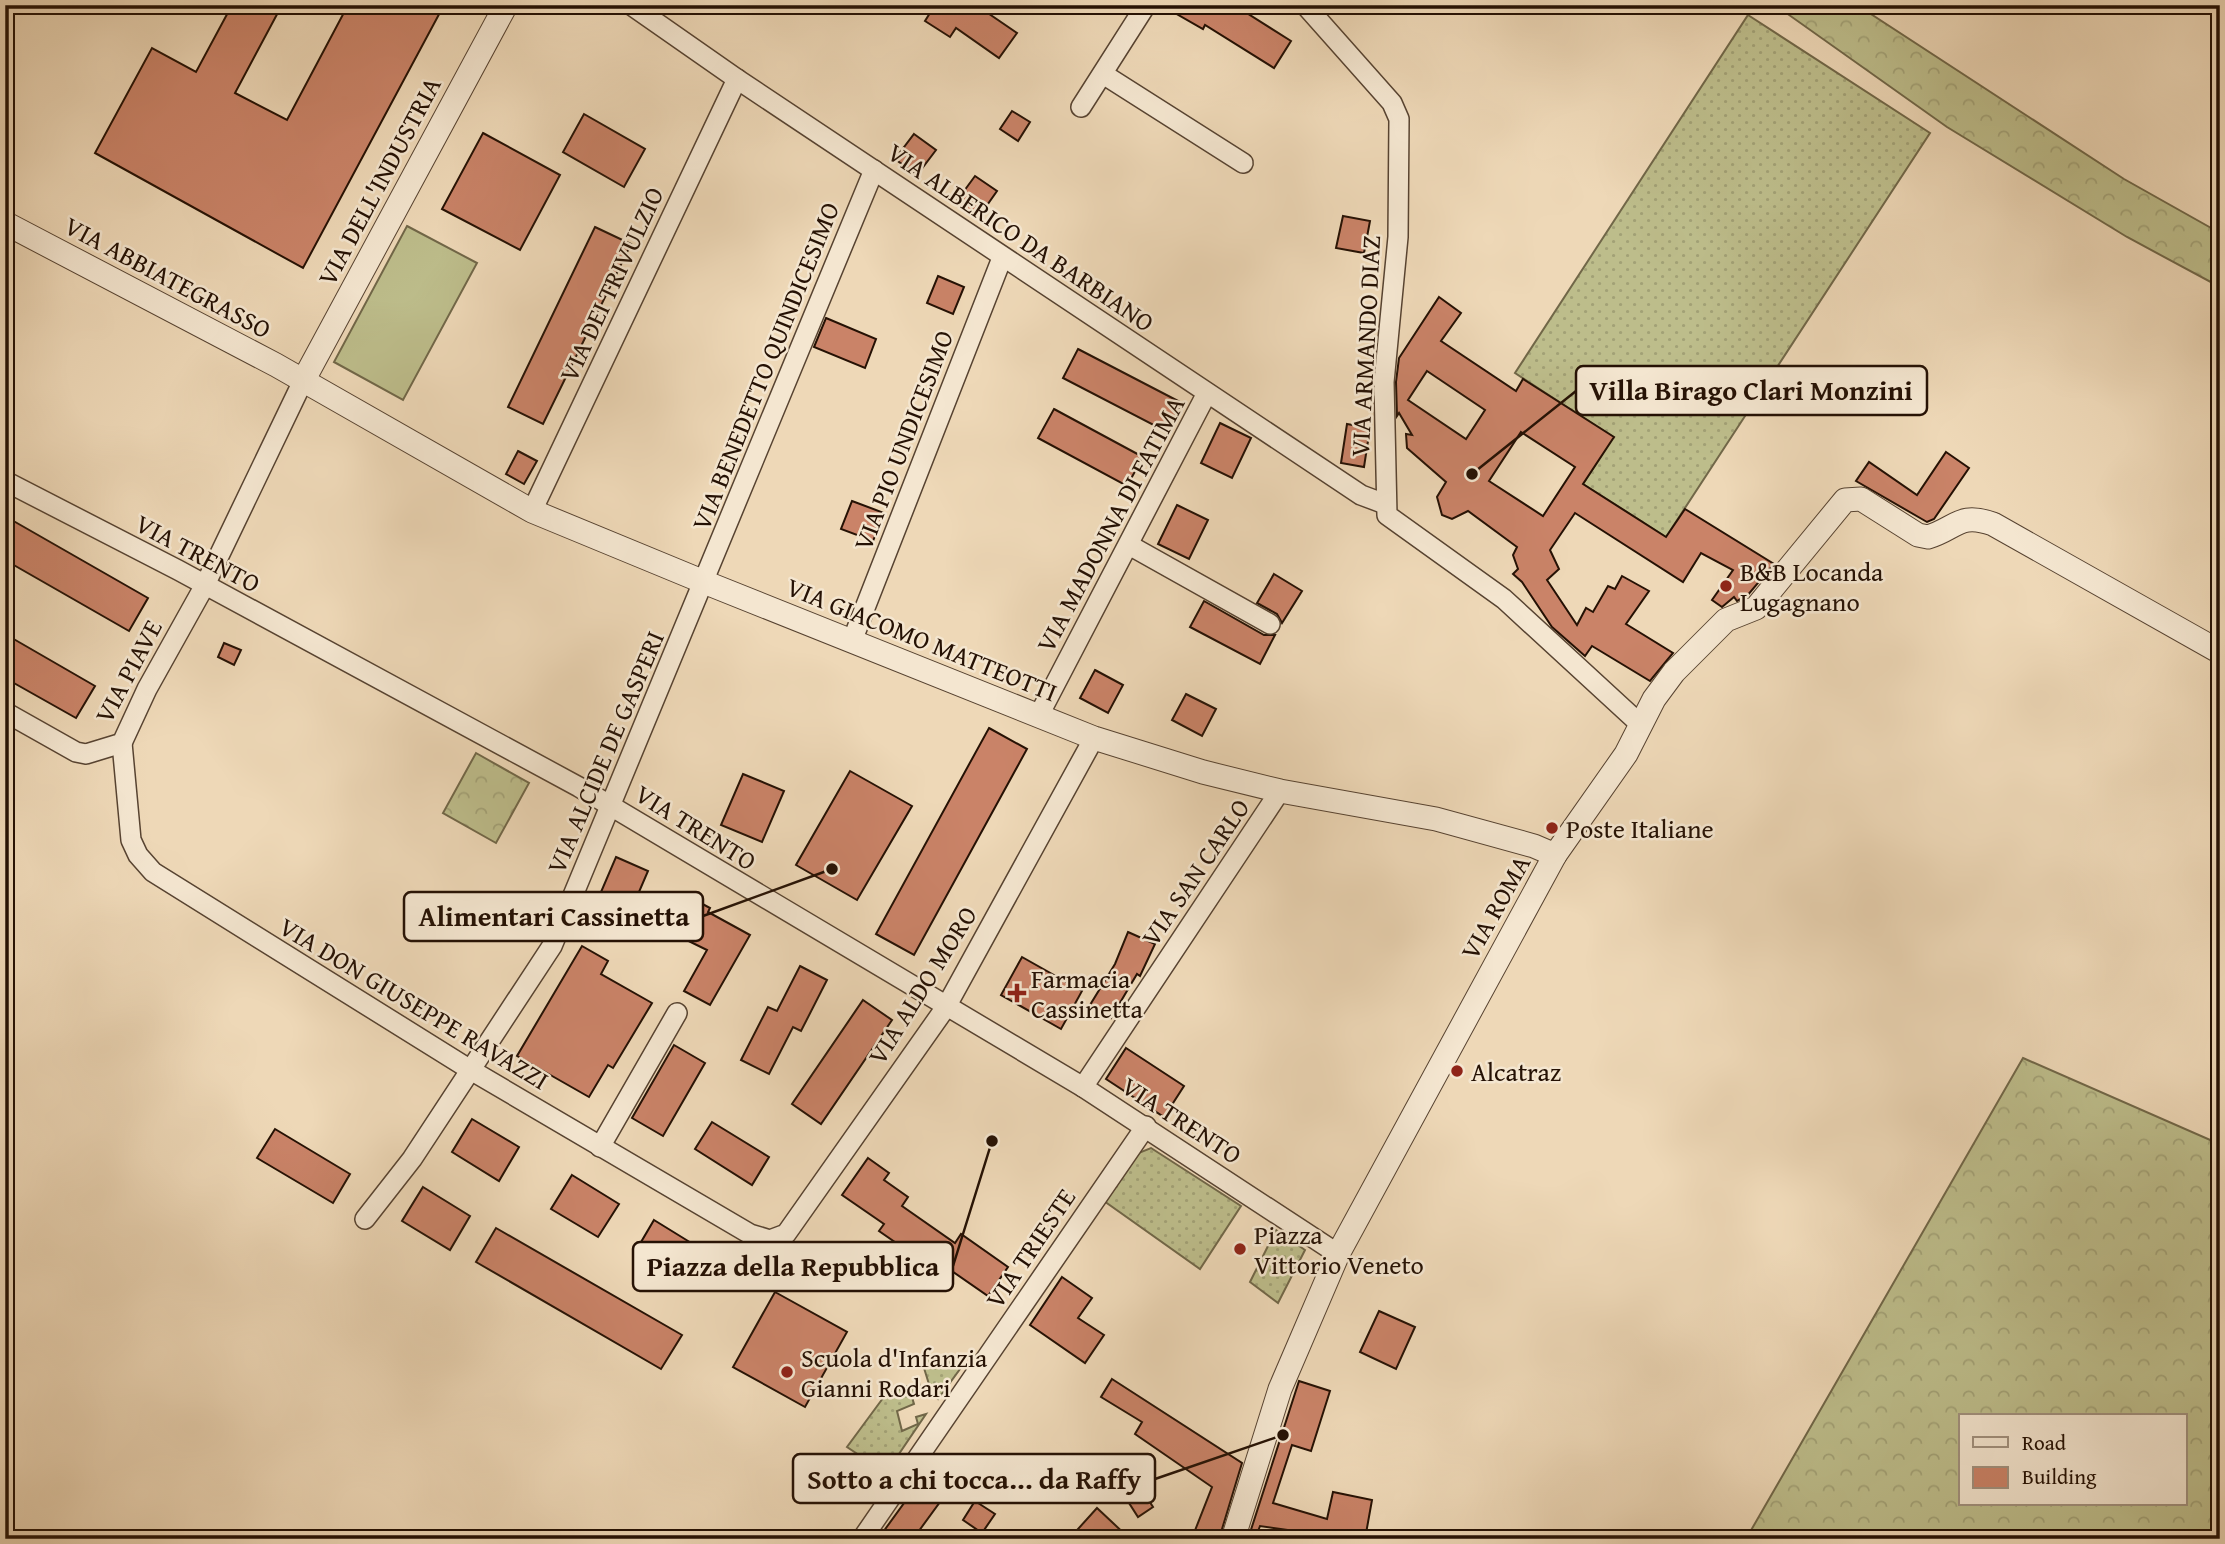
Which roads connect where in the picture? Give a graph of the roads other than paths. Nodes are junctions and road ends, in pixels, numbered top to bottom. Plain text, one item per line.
1 (506, 5) edge
2 (631, 5) edge
3 (1146, 5) edge
4 (1305, 5) edge
5 (1102, 74) junction
6 (737, 79) junction
7 (1082, 107) dead end
8 (1243, 163) dead end
9 (874, 170) junction
10 (5, 223) edge
11 (1002, 258) junction
12 (303, 383) junction
13 (1207, 394) junction
14 (5, 481) edge
15 (1385, 504) junction
16 (532, 511) junction
17 (1129, 545) junction
18 (704, 582) junction
19 (205, 585) junction
20 (1270, 624) dead end
21 (852, 641) junction
22 (2220, 652) edge
23 (5, 712) edge
24 (1039, 715) junction
25 (1641, 726) junction
26 (1094, 738) junction
27 (122, 743) junction
28 (1280, 791) junction
29 (610, 805) junction
30 (1555, 855) junction
31 (946, 1007) junction
32 (677, 1013) dead end
33 (469, 1069) junction
34 (1083, 1087) junction
35 (1146, 1126) junction
36 (600, 1147) junction
37 (365, 1219) dead end
38 (770, 1240) joint
39 (1338, 1254) junction
40 (862, 1539) edge
41 (1233, 1539) edge

1 - 12 street, VIA DELL'INDUSTRIA
2 - 6 street, VIA ALBERICO DA BARBIANO
3 - 5 street
4 - 15 street, VIA ARMANDO DIAZ
5 - 7 street
5 - 8 street
6 - 9 street, VIA ALBERICO DA BARBIANO
6 - 16 street, VIA DEI TRIVULZIO
9 - 11 street, VIA ALBERICO DA BARBIANO
9 - 18 street, VIA BENEDETTO QUINDICESIMO
10 - 12 street, VIA ABBIATEGRASSO
11 - 13 street, VIA ALBERICO DA BARBIANO
11 - 21 street, VIA PIO UNDICESIMO
12 - 16 street, VIA GIACOMO MATTEOTTI
12 - 19 street, VIA PIAVE
13 - 15 street, VIA ALBERICO DA BARBIANO
13 - 17 street, VIA MADONNA DI FATIMA
14 - 19 street, VIA TRENTO
15 - 25 street
16 - 18 street, VIA GIACOMO MATTEOTTI
17 - 20 street
17 - 24 street, VIA MADONNA DI FATIMA
18 - 21 street, VIA GIACOMO MATTEOTTI
18 - 29 street, VIA ALCIDE DE GASPERI
19 - 27 street, VIA PIAVE
19 - 29 street, VIA TRENTO
21 - 24 street, VIA GIACOMO MATTEOTTI
22 - 25 street, VIA ROMA
23 - 27 street, VIA PIAVE
24 - 26 street, VIA GIACOMO MATTEOTTI
25 - 30 street, VIA ROMA
26 - 28 street, VIA GIACOMO MATTEOTTI
26 - 31 street, VIA ALDO MORO
27 - 33 street, VIA DON GIUSEPPE RAVAZZI
28 - 30 street, VIA GIACOMO MATTEOTTI
28 - 34 street, VIA SAN CARLO
29 - 31 street, VIA TRENTO
29 - 33 street, VIA ALCIDE DE GASPERI
30 - 39 street, VIA ROMA
31 - 34 street, VIA TRENTO
31 - 38 street, VIA ALDO MORO
32 - 36 street
33 - 36 street, VIA DON GIUSEPPE RAVAZZI
33 - 37 street, VIA ALCIDE DE GASPERI
34 - 35 street, VIA TRENTO
35 - 39 street, VIA TRENTO
35 - 40 street, VIA TRIESTE
36 - 38 street, VIA DON GIUSEPPE RAVAZZI
39 - 41 street, VIA ROMA

